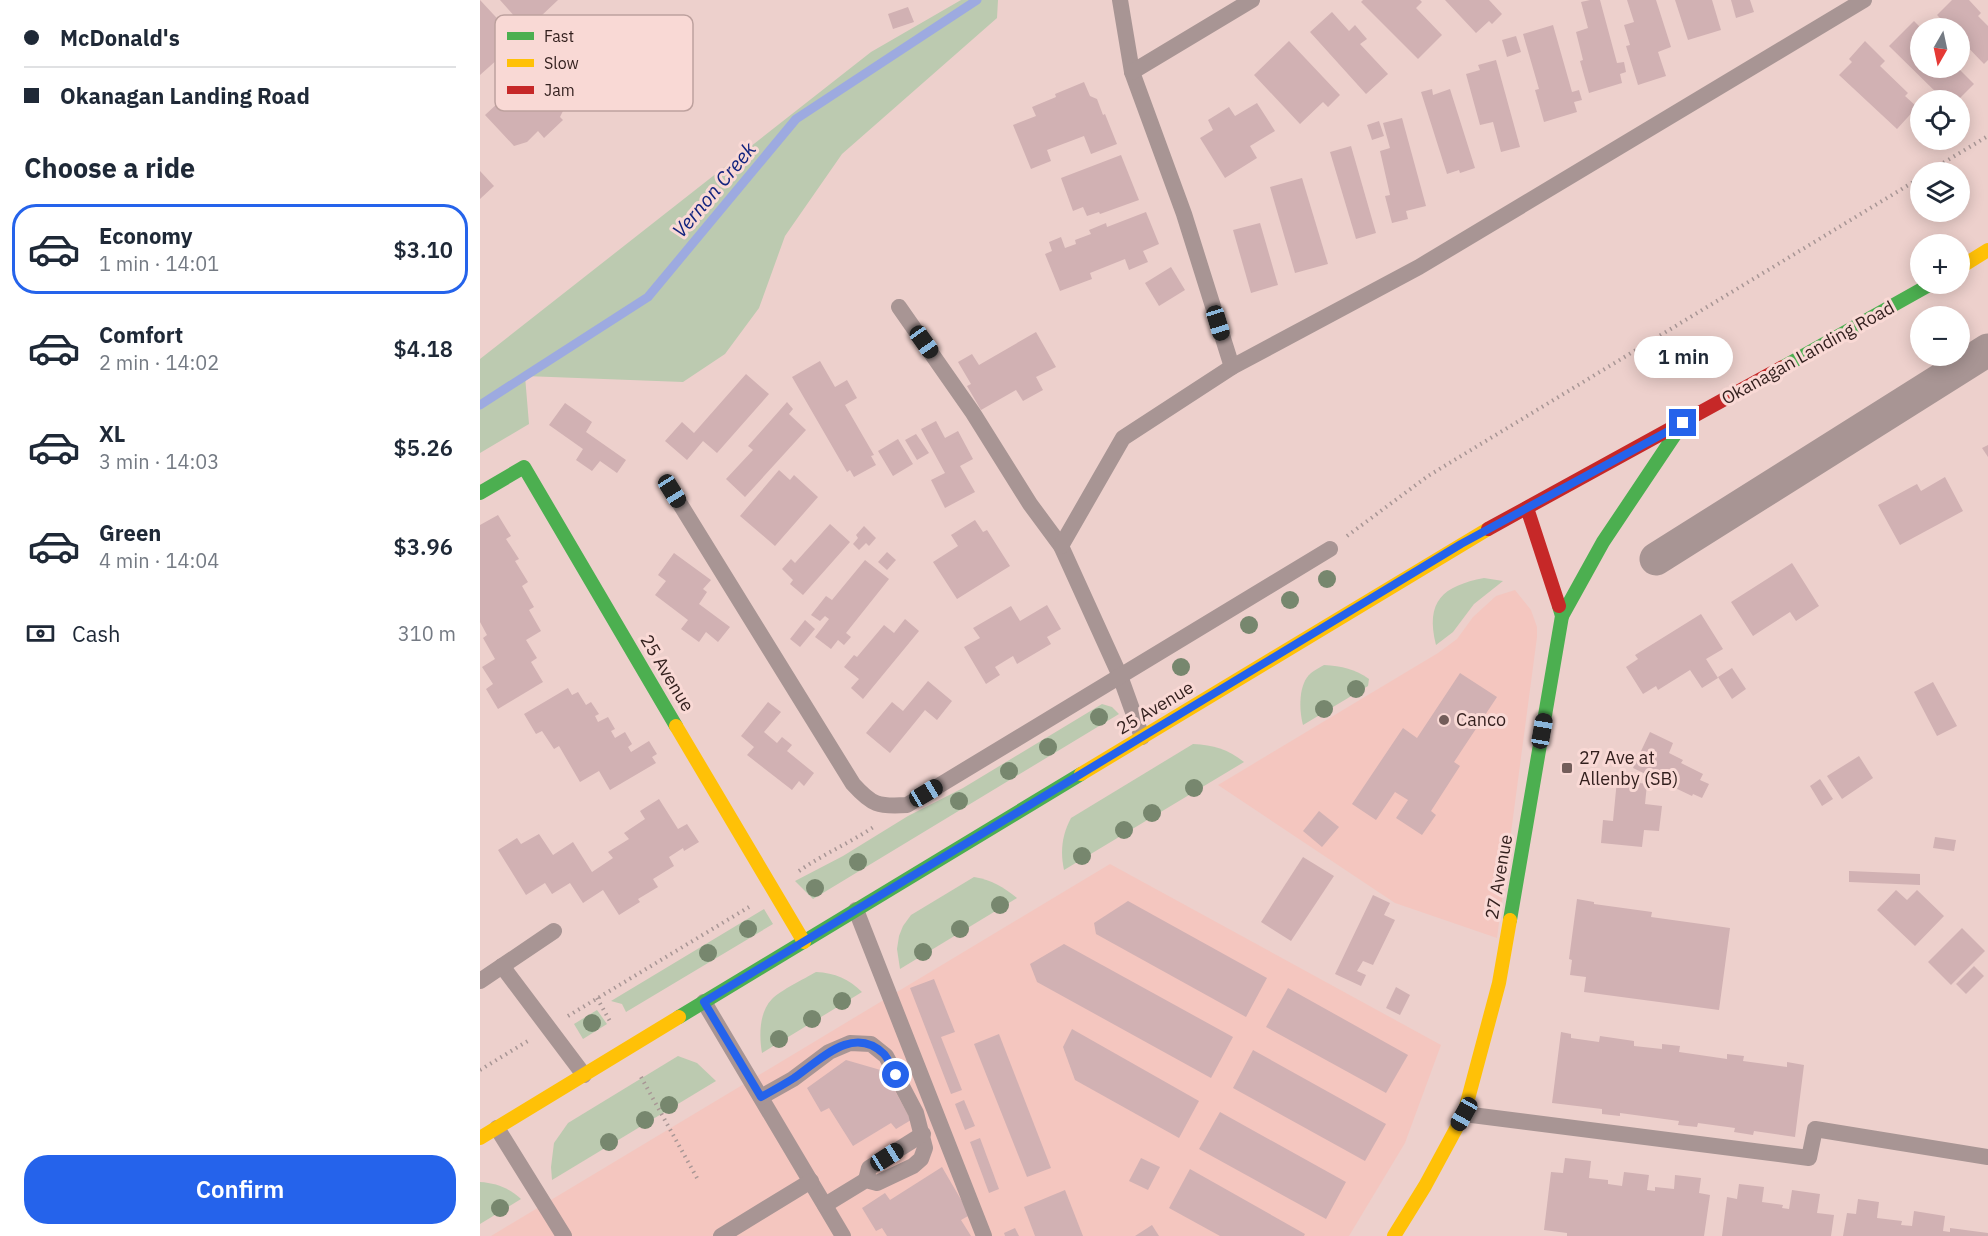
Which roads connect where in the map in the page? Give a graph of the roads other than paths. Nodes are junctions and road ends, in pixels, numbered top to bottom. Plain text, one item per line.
1 (1120, 0) edge
2 (1252, 0) edge
3 (1864, 0) edge
4 (1132, 72) junction
5 (1913, 294) edge
6 (899, 307) dead end
7 (1988, 350) edge
8 (1232, 367) junction
9 (1683, 423) junction
10 (672, 491) dead end
11 (480, 493) edge
12 (1527, 508) junction
13 (1061, 546) junction
14 (1330, 549) road end
15 (1656, 559) dead end
16 (1562, 616) junction
17 (1120, 676) junction
18 (1142, 737) junction
19 (856, 910) junction
20 (554, 931) dead end
21 (804, 942) junction
22 (501, 966) junction
23 (480, 981) edge
24 (704, 1002) junction
25 (584, 1074) junction
26 (761, 1097) junction
27 (1464, 1114) junction
28 (497, 1128) junction
29 (480, 1138) edge
30 (1988, 1156) edge
31 (811, 1181) junction
32 (825, 1205) junction
33 (564, 1236) edge
34 (721, 1236) edge
35 (843, 1236) edge
36 (984, 1236) edge
37 (1394, 1236) edge

1 - 4 lane
2 - 4 lane
3 - 8 lane
4 - 8 lane
5 - 9 main road, Okanagan Landing Road
6 - 13 lane
7 - 15 street
8 - 13 lane
9 - 12 main road, Okanagan Landing Road
9 - 16 main road
10 - 17 lane
11 - 21 main road, 25 Avenue
12 - 16 main road, 27 Avenue
12 - 18 main road, 25 Avenue
13 - 17 lane
14 - 17 lane
16 - 27 main road, 27 Avenue
17 - 18 lane
18 - 19 main road, 25 Avenue
19 - 21 main road, 25 Avenue
19 - 36 lane
20 - 22 lane
21 - 24 main road, 25 Avenue
22 - 23 lane
22 - 25 lane
24 - 25 main road, 25 Avenue
24 - 26 lane
25 - 28 main road, 25 Avenue
26 - 31 lane
26 - 32 lane
27 - 30 lane
27 - 37 main road, 27 Avenue
28 - 29 main road, 25 Avenue
28 - 33 lane
31 - 32 lane
31 - 34 lane
32 - 35 lane

